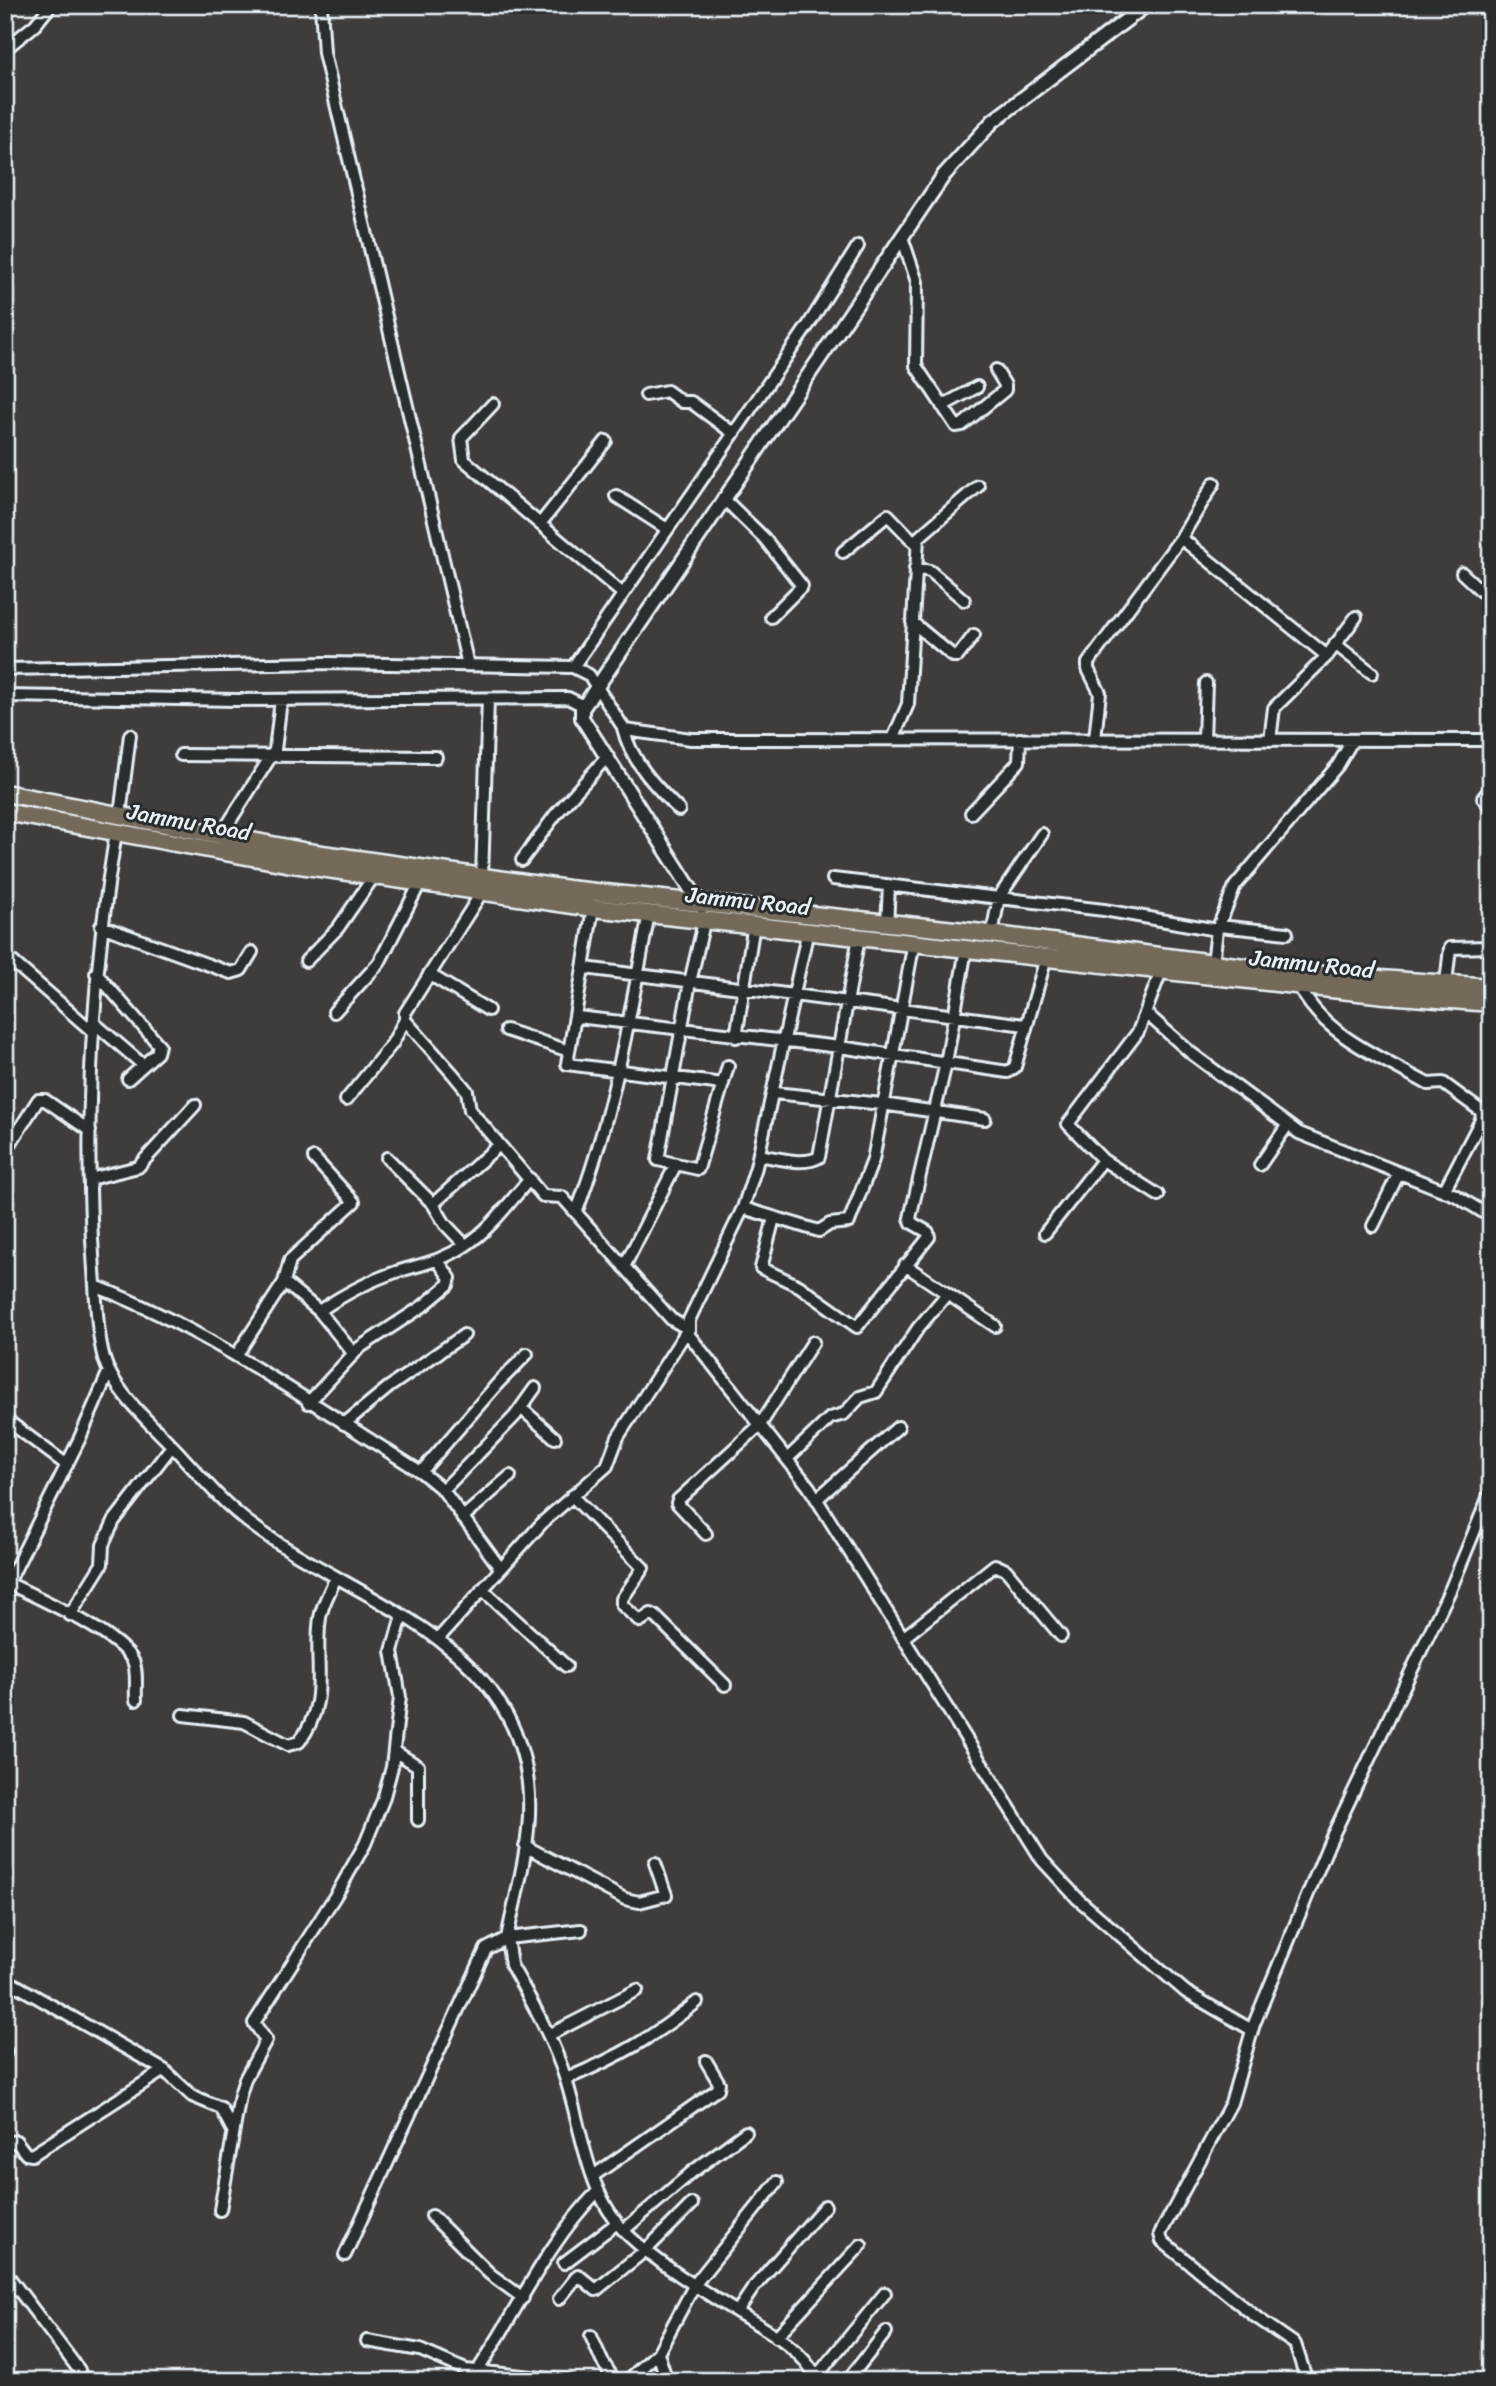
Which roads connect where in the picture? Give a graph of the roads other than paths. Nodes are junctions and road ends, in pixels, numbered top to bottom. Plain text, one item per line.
1 (51, 5) edge
2 (321, 5) edge
3 (1146, 5) edge
4 (5, 49) edge
5 (902, 237) junction
6 (858, 246) dead end
7 (996, 370) dead end
8 (977, 387) dead end
9 (646, 395) dead end
10 (493, 404) dead end
11 (942, 406) junction
12 (733, 433) junction
13 (606, 441) dead end
14 (1214, 483) dead end
15 (978, 486) dead end
16 (616, 496) dead end
17 (723, 498) junction
18 (540, 524) junction
19 (667, 529) junction
20 (1181, 538) junction
21 (916, 544) junction
22 (843, 552) dead end
23 (915, 568) junction
24 (1462, 573) dead end
25 (623, 594) junction
26 (964, 600) dead end
27 (1491, 600) edge
28 (771, 617) dead end
29 (1356, 617) dead end
30 (912, 622) junction
31 (974, 635) dead end
32 (1335, 645) junction
33 (1326, 656) junction
34 (468, 665) junction
35 (5, 669) edge
36 (1372, 673) dead end
37 (1206, 683) dead end
38 (585, 686) junction
39 (5, 696) edge
40 (488, 699) junction
41 (281, 700) junction
42 (623, 728) junction
43 (130, 735) dead end
44 (893, 739) junction
45 (1020, 739) junction
46 (1095, 739) junction
47 (1203, 739) junction
48 (1270, 740) junction
49 (1491, 740) edge
50 (1352, 741) junction
51 (181, 755) dead end
52 (271, 756) junction
53 (436, 757) dead end
54 (607, 757) junction
55 (1491, 788) edge
56 (5, 793) edge
57 (1491, 807) edge
58 (678, 810) dead end
59 (5, 812) edge
60 (971, 813) dead end
61 (120, 815) junction
62 (116, 832) junction
63 (1042, 834) dead end
64 (221, 835) junction
65 (522, 860) dead end
66 (374, 876) junction
67 (833, 879) dead end
68 (421, 883) junction
69 (482, 884) junction
70 (889, 889) junction
71 (701, 901) junction
72 (997, 906) junction
73 (593, 908) junction
74 (649, 913) junction
75 (705, 918) junction
76 (754, 924) junction
77 (887, 925) junction
78 (101, 926) junction
79 (808, 930) junction
80 (1217, 932) junction
81 (1287, 933) dead end
82 (992, 934) junction
83 (859, 937) junction
84 (914, 942) junction
85 (1491, 947) edge
86 (966, 948) junction
87 (251, 952) dead end
88 (5, 955) edge
89 (1046, 958) junction
90 (306, 961) dead end
91 (1213, 963) junction
92 (585, 968) junction
93 (1447, 969) junction
94 (1161, 971) junction
95 (96, 973) junction
96 (429, 974) junction
97 (637, 976) junction
98 (690, 982) junction
99 (1299, 986) junction
100 (743, 987) junction
101 (1491, 987) edge
102 (794, 994) junction
103 (850, 1000) junction
104 (1491, 1003) edge
105 (902, 1008) junction
106 (488, 1010) dead end
107 (334, 1012) dead end
108 (954, 1014) junction
109 (1147, 1014) junction
110 (577, 1017) junction
111 (405, 1020) junction
112 (628, 1023) junction
113 (1025, 1025) junction
114 (93, 1026) junction
115 (506, 1030) dead end
116 (681, 1030) junction
117 (736, 1037) junction
118 (786, 1042) junction
119 (840, 1047) junction
120 (569, 1051) junction
121 (892, 1054) junction
122 (946, 1062) junction
123 (143, 1065) junction
124 (728, 1066) dead end
125 (620, 1071) junction
126 (672, 1078) junction
127 (128, 1079) dead end
128 (723, 1084) junction
129 (774, 1093) junction
130 (830, 1099) junction
131 (346, 1100) dead end
132 (882, 1104) junction
133 (195, 1105) dead end
134 (935, 1111) junction
135 (985, 1119) dead end
136 (1287, 1126) junction
137 (90, 1131) junction
138 (7, 1144) edge
139 (499, 1145) junction
140 (759, 1155) junction
141 (314, 1158) dead end
142 (387, 1158) dead end
143 (1102, 1160) junction
144 (1260, 1165) dead end
145 (676, 1166) junction
146 (1399, 1172) junction
147 (90, 1179) junction
148 (530, 1179) junction
149 (1444, 1191) junction
150 (1157, 1195) dead end
151 (433, 1204) junction
152 (743, 1208) junction
153 (576, 1213) junction
154 (1491, 1217) edge
155 (774, 1218) junction
156 (1373, 1226) dead end
157 (1045, 1233) dead end
158 (465, 1245) junction
159 (438, 1261) junction
160 (905, 1265) junction
161 (624, 1267) junction
162 (284, 1282) junction
163 (95, 1286) junction
164 (947, 1294) junction
165 (319, 1311) junction
166 (995, 1326) dead end
167 (688, 1329) junction
168 (464, 1335) dead end
169 (813, 1342) dead end
170 (354, 1354) junction
171 (527, 1354) dead end
172 (236, 1356) junction
173 (109, 1371) junction
174 (535, 1388) dead end
175 (308, 1403) junction
176 (521, 1408) junction
177 (5, 1419) edge
178 (344, 1424) junction
179 (760, 1425) junction
180 (898, 1427) dead end
181 (555, 1438) dead end
182 (172, 1446) junction
183 (787, 1459) junction
184 (67, 1465) junction
185 (421, 1472) junction
186 (510, 1476) dead end
187 (443, 1490) junction
188 (1491, 1491) edge
189 (572, 1496) junction
190 (817, 1499) junction
191 (462, 1518) junction
192 (706, 1534) dead end
193 (500, 1568) junction
194 (336, 1577) junction
195 (7, 1586) edge
196 (482, 1589) junction
197 (70, 1615) junction
198 (402, 1616) junction
199 (1061, 1636) dead end
200 (438, 1639) junction
201 (903, 1639) junction
202 (566, 1666) dead end
203 (725, 1685) dead end
204 (136, 1699) dead end
205 (183, 1715) dead end
206 (394, 1751) junction
207 (418, 1820) dead end
208 (526, 1846) junction
209 (655, 1863) dead end
210 (581, 1930) dead end
211 (507, 1938) junction
212 (5, 1979) edge
213 (637, 1990) dead end
214 (697, 2002) dead end
215 (1252, 2030) junction
216 (549, 2035) junction
217 (706, 2061) dead end
218 (164, 2070) junction
219 (566, 2079) junction
220 (233, 2130) junction
221 (746, 2132) dead end
222 (5, 2143) edge
223 (593, 2176) junction
224 (777, 2182) dead end
225 (597, 2192) junction
226 (692, 2204) dead end
227 (825, 2206) dead end
228 (220, 2210) dead end
229 (432, 2217) dead end
230 (621, 2227) junction
231 (862, 2245) dead end
232 (647, 2249) junction
233 (345, 2255) dead end
234 (564, 2263) dead end
235 (5, 2272) edge
236 (695, 2284) junction
237 (885, 2293) dead end
238 (523, 2298) junction
239 (559, 2299) dead end
240 (737, 2312) junction
241 (886, 2332) dead end
242 (591, 2336) dead end
243 (776, 2337) junction
244 (367, 2341) dead end
245 (658, 2353) junction
246 (472, 2370) junction
247 (80, 2378) edge
248 (528, 2378) edge
249 (817, 2379) edge
250 (95, 2381) edge
251 (460, 2381) edge
252 (569, 2381) edge
253 (615, 2381) edge
254 (627, 2381) edge
255 (667, 2381) edge
256 (847, 2381) edge
257 (1307, 2381) edge

1 - 4 street
2 - 34 street
3 - 5 street
5 - 11 street
5 - 17 street
6 - 12 street
7 - 11 street
8 - 11 street
9 - 12 street
10 - 18 street
12 - 19 street
13 - 18 street
14 - 20 street
15 - 21 street
16 - 19 street
17 - 28 street
17 - 38 street
18 - 25 street
19 - 25 street
20 - 33 street
20 - 46 street
21 - 22 street
21 - 23 street
23 - 26 street
23 - 30 street
24 - 27 street
25 - 38 street
29 - 32 street
30 - 31 street
30 - 44 street
32 - 33 street
32 - 36 street
33 - 48 street
34 - 35 street
34 - 38 street
37 - 47 street
38 - 40 street
38 - 42 street
38 - 54 street
39 - 41 street
40 - 41 street
40 - 69 street
41 - 52 street
42 - 44 street
42 - 58 street
43 - 61 street
44 - 45 street
45 - 46 street
45 - 60 street
46 - 47 street
47 - 48 street
48 - 50 street
49 - 50 street
50 - 80 street
51 - 52 street
52 - 53 street
52 - 64 street
54 - 65 street
54 - 71 street
55 - 57 street
56 - 61 main road
59 - 62 main road, Jammu Road
61 - 64 main road
62 - 66 main road, Jammu Road
62 - 78 street
63 - 72 street
64 - 69 main road
66 - 68 main road, Jammu Road
66 - 90 street
67 - 70 street
68 - 69 main road, Jammu Road
68 - 107 street
69 - 71 main road
69 - 73 main road, Jammu Road
69 - 96 street
70 - 72 street
70 - 77 street
71 - 75 street
71 - 77 main road
72 - 80 street
72 - 82 street
73 - 74 main road, Jammu Road
73 - 92 street
74 - 75 main road, Jammu Road
74 - 97 street
75 - 76 main road, Jammu Road
75 - 98 street
76 - 79 main road, Jammu Road
76 - 100 street
77 - 82 main road
78 - 87 street
78 - 95 street
79 - 83 main road, Jammu Road
79 - 102 street
80 - 81 street
80 - 91 street
82 - 91 main road
83 - 84 main road, Jammu Road
83 - 103 street
84 - 86 main road, Jammu Road
84 - 105 street
85 - 93 street
86 - 89 main road, Jammu Road
86 - 108 street
88 - 114 street
89 - 94 main road, Jammu Road
89 - 113 street
91 - 93 main road
92 - 97 street
92 - 110 street
93 - 101 main road
94 - 99 main road, Jammu Road
94 - 109 street
95 - 114 street
95 - 123 street
96 - 106 street
96 - 111 street
97 - 98 street
97 - 112 street
98 - 100 street
98 - 116 street
99 - 104 main road, Jammu Road
99 - 149 street
100 - 102 street
100 - 117 street
102 - 103 street
102 - 118 street
103 - 105 street
103 - 119 street
105 - 108 street
105 - 121 street
108 - 113 street
108 - 122 street
109 - 136 street
109 - 143 street
110 - 112 street
110 - 120 street
111 - 131 street
111 - 139 street
112 - 116 street
112 - 125 street
113 - 122 street
114 - 123 street
114 - 137 street
115 - 120 street
116 - 117 street
116 - 126 street
117 - 118 street
118 - 119 street
118 - 129 street
119 - 121 street
119 - 130 street
120 - 125 street
121 - 122 street
121 - 132 street
122 - 134 street
123 - 127 street
124 - 128 street
125 - 126 street
125 - 153 street
126 - 128 street
126 - 145 street
128 - 145 street
129 - 130 street
129 - 140 street
130 - 132 street
130 - 140 street
132 - 134 street
132 - 155 street
133 - 147 street
134 - 135 street
134 - 160 street
136 - 144 street
136 - 146 street
137 - 138 street
137 - 147 street
139 - 148 street
139 - 151 street
140 - 152 street
141 - 162 street
142 - 151 street
143 - 150 street
143 - 157 street
145 - 161 street
146 - 149 street
146 - 156 street
147 - 163 street
148 - 153 street
148 - 158 street
149 - 154 street
151 - 158 street
152 - 155 street
152 - 167 street
153 - 161 street
155 - 160 street
158 - 159 street
159 - 165 street
159 - 170 street
160 - 164 street
161 - 167 street
162 - 165 street
162 - 172 street
163 - 172 street
163 - 173 street
164 - 166 street
164 - 183 street
165 - 170 street
167 - 179 street
167 - 189 street
168 - 178 street
169 - 179 street
170 - 175 street
171 - 185 street
172 - 175 street
173 - 182 street
173 - 184 street
174 - 176 street
175 - 178 street
176 - 181 street
176 - 187 street
177 - 184 street
178 - 185 street
179 - 183 street
179 - 192 street
180 - 190 street
182 - 194 street
182 - 197 street
183 - 190 street
184 - 195 street
185 - 187 street
186 - 191 street
187 - 191 street
188 - 215 street
189 - 193 street
189 - 203 street
190 - 201 street
191 - 193 street
193 - 196 street
194 - 198 street
194 - 205 street
195 - 197 street
196 - 200 street
196 - 202 street
197 - 204 street
198 - 200 street
198 - 206 street
199 - 201 street
200 - 208 street
201 - 215 street
206 - 207 street
206 - 220 street
208 - 209 street
208 - 211 street
210 - 211 street
211 - 216 street
211 - 233 street
212 - 218 street
213 - 216 street
214 - 219 street
215 - 257 street
216 - 219 street
217 - 223 street
218 - 220 street
218 - 222 street
219 - 223 street
220 - 228 street
221 - 230 street
223 - 225 street
224 - 236 street
225 - 230 street
225 - 238 street
226 - 232 street
227 - 240 street
229 - 238 street
230 - 232 street
230 - 234 street
231 - 243 street
232 - 236 street
232 - 239 street
235 - 247 street
236 - 240 street
236 - 245 street
237 - 249 street
238 - 246 street
240 - 243 street
241 - 256 street
242 - 253 street
243 - 249 street
244 - 246 street
245 - 254 street
245 - 255 street
246 - 248 street
246 - 251 street
247 - 250 street
248 - 252 street

